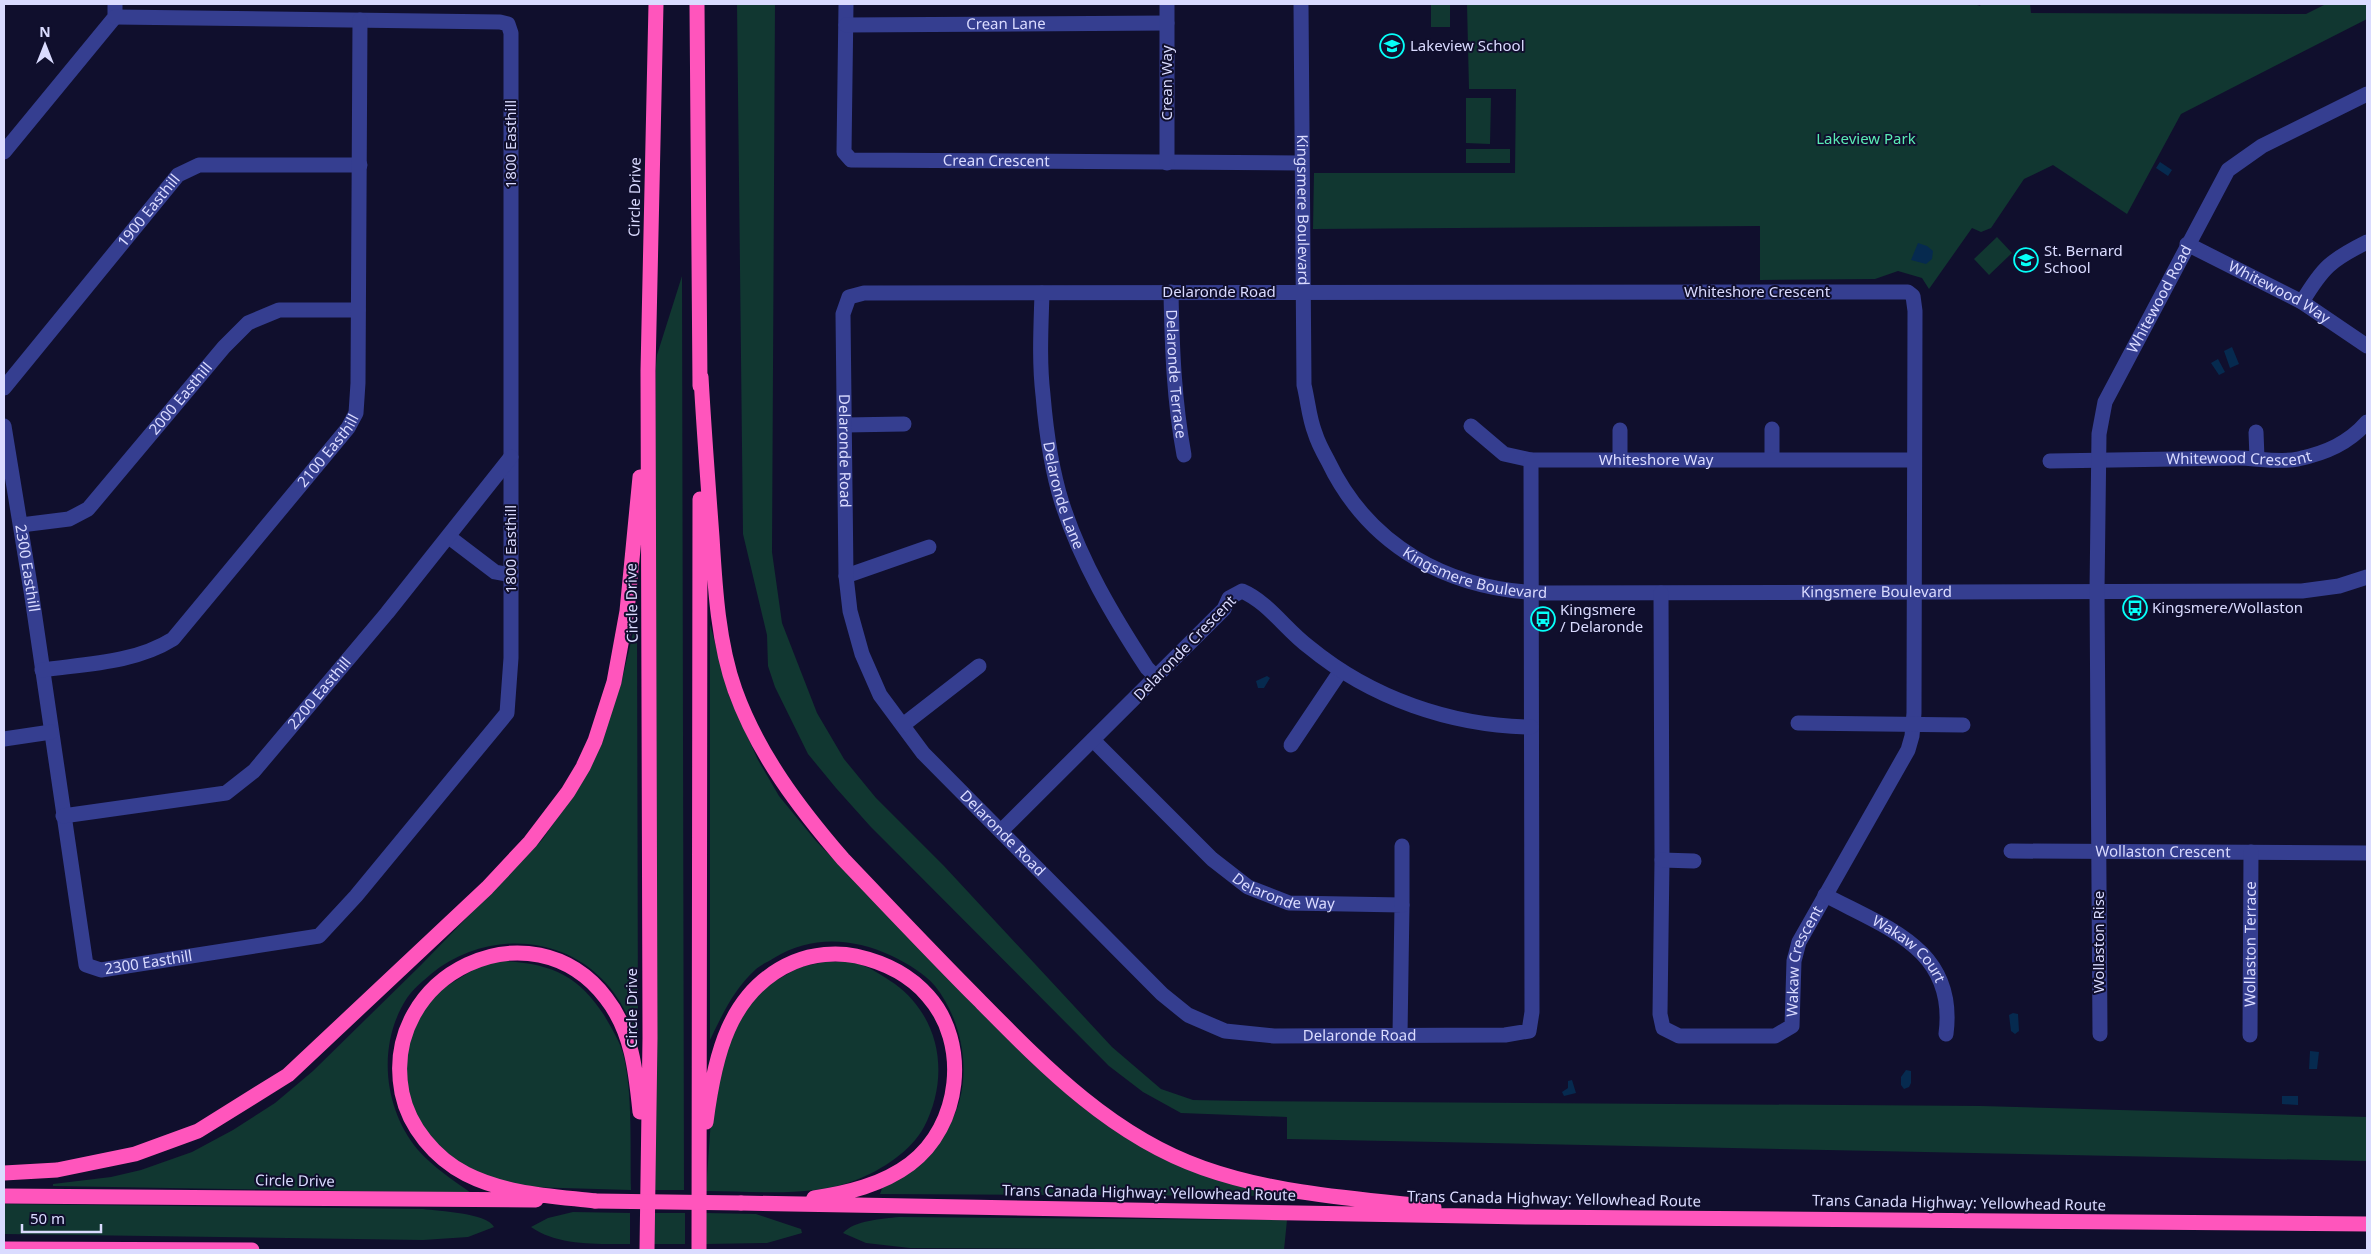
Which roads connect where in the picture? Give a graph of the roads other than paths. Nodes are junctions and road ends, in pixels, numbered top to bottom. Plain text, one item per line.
1 (656, 4) edge
2 (697, 4) edge
3 (846, 4) edge
4 (1167, 4) edge
5 (1301, 4) edge
6 (115, 11) edge
7 (360, 20) junction
8 (1167, 23) junction
9 (846, 25) junction
10 (2367, 94) edge
11 (4, 152) edge
12 (1167, 163) junction
13 (1301, 163) junction
14 (360, 166) junction
15 (2367, 242) edge
16 (2187, 244) junction
17 (1171, 292) junction
18 (1303, 292) junction
19 (1042, 293) junction
20 (2302, 302) junction
21 (358, 310) junction
22 (2367, 346) edge
23 (648, 371) junction
24 (700, 377) junction
25 (4, 388) edge
26 (2367, 422) edge
27 (904, 424) dead end
28 (845, 425) junction
29 (4, 426) edge
30 (1471, 426) dead end
31 (1772, 428) dead end
32 (1620, 430) dead end
33 (2256, 432) dead end
34 (1184, 455) dead end
35 (510, 458) junction
36 (2257, 458) junction
37 (1772, 459) junction
38 (1531, 460) junction
39 (1620, 460) junction
40 (1914, 460) junction
41 (2098, 460) junction
42 (2050, 461) dead end
43 (21, 525) junction
44 (449, 537) junction
45 (930, 547) dead end
46 (511, 575) junction
47 (846, 576) junction
48 (2367, 577) edge
49 (1531, 592) junction
50 (1913, 592) junction
51 (2097, 592) junction
52 (1661, 593) junction
53 (511, 658) joint
54 (979, 666) dead end
55 (42, 670) junction
56 (1340, 672) junction
57 (1156, 677) junction
58 (1798, 723) dead end
59 (1913, 724) junction
60 (903, 725) junction
61 (1964, 725) dead end
62 (1532, 727) junction
63 (51, 732) junction
64 (4, 739) edge
65 (1093, 740) junction
66 (1291, 744) dead end
67 (63, 816) junction
68 (1001, 831) junction
69 (1402, 846) dead end
70 (2011, 851) dead end
71 (2099, 851) junction
72 (2251, 852) junction
73 (2367, 853) edge
74 (1662, 860) junction
75 (1694, 861) dead end
76 (1825, 895) junction
77 (1402, 905) junction
78 (1946, 1034) dead end
79 (2100, 1034) dead end
80 (1400, 1035) junction
81 (2250, 1035) dead end
82 (4, 1173) edge
83 (698, 1181) junction
84 (646, 1187) junction
85 (4, 1196) edge
86 (595, 1201) junction
87 (741, 1204) junction
88 (1527, 1217) junction
89 (2367, 1224) edge
90 (4, 1249) edge
91 (252, 1250) edge
92 (647, 1250) edge
93 (700, 1250) edge

1 - 23 highway, Circle Drive
2 - 24 highway
3 - 9 street, Crean Crescent
4 - 8 street, Crean Way
5 - 13 street, Kingsmere Boulevard
6 - 7 street, 1800 Easthill
6 - 11 street
7 - 14 street, 2100 Easthill
7 - 35 street, 1800 Easthill
8 - 9 street, Crean Lane
8 - 12 street, Crean Way
9 - 12 street, Crean Crescent
10 - 16 street, Whitewood Road
12 - 13 street, Crean Crescent
13 - 18 street, Kingsmere Boulevard
14 - 21 street, 2100 Easthill
14 - 25 street, 1900 Easthill
15 - 20 street
16 - 20 street, Whitewood Way
16 - 41 street, Whitewood Road
17 - 18 street, Delaronde Road
17 - 19 street, Delaronde Road
17 - 34 street, Delaronde Terrace
18 - 40 street, Whiteshore Crescent
18 - 49 street, Kingsmere Boulevard
19 - 28 street, Delaronde Road
19 - 57 street, Delaronde Lane
20 - 22 street, Whitewood Way
21 - 43 street, 2000 Easthill
21 - 55 street, 2100 Easthill
23 - 82 highway
23 - 84 highway, Circle Drive
24 - 83 highway
24 - 88 highway
26 - 36 street, Whitewood Crescent
27 - 28 street
28 - 47 street, Delaronde Road
29 - 43 street, 2300 Easthill
30 - 38 street, Whiteshore Way
31 - 37 street
32 - 39 street
33 - 36 street
35 - 44 street, 2200 Easthill
35 - 46 street, 1800 Easthill
36 - 41 street, Whitewood Crescent
37 - 39 street, Whiteshore Way
37 - 40 street, Whiteshore Way
38 - 39 street, Whiteshore Way
38 - 49 street
40 - 50 street, Whiteshore Crescent
41 - 42 street, Whitewood Crescent
41 - 51 street, Whitewood Road
43 - 55 street, 2300 Easthill
44 - 46 street
44 - 67 street, 2200 Easthill
45 - 47 street
46 - 53 street, 1800 Easthill
47 - 60 street, Delaronde Road
48 - 51 street, Kingsmere Boulevard
49 - 52 street, Kingsmere Boulevard
49 - 62 street, Delaronde Road
50 - 51 street, Kingsmere Boulevard
50 - 52 street, Kingsmere Boulevard
50 - 59 street, Wakaw Crescent
51 - 71 street, Wollaston Crescent
52 - 74 street, Wakaw Crescent
53 - 67 street, 2300 Easthill
54 - 60 street
55 - 63 street, 2300 Easthill
56 - 57 street, Delaronde Crescent
56 - 62 street, Delaronde Crescent
56 - 66 street
57 - 65 street, Delaronde Crescent
58 - 59 street
59 - 61 street
59 - 76 street, Wakaw Crescent
60 - 68 street, Delaronde Road
62 - 80 street, Delaronde Road
63 - 64 street
63 - 67 street, 2300 Easthill
65 - 68 street, Delaronde Crescent
65 - 77 street, Delaronde Way
68 - 80 street, Delaronde Road
69 - 77 street
70 - 71 street
71 - 72 street, Wollaston Crescent
71 - 79 street, Wollaston Rise
72 - 73 street, Wollaston Crescent
72 - 81 street, Wollaston Terrace
74 - 75 street
74 - 76 street, Wakaw Crescent
76 - 78 street, Wakaw Court
77 - 80 street
83 - 87 highway
83 - 93 highway
84 - 86 highway
84 - 92 highway, Circle Drive
85 - 86 highway, Circle Drive
86 - 87 highway, Circle Drive, bridge
87 - 88 highway, Trans Canada Highway: Yellowhead Route
88 - 89 highway, Trans Canada Highway: Yellowhead Route
90 - 91 highway

